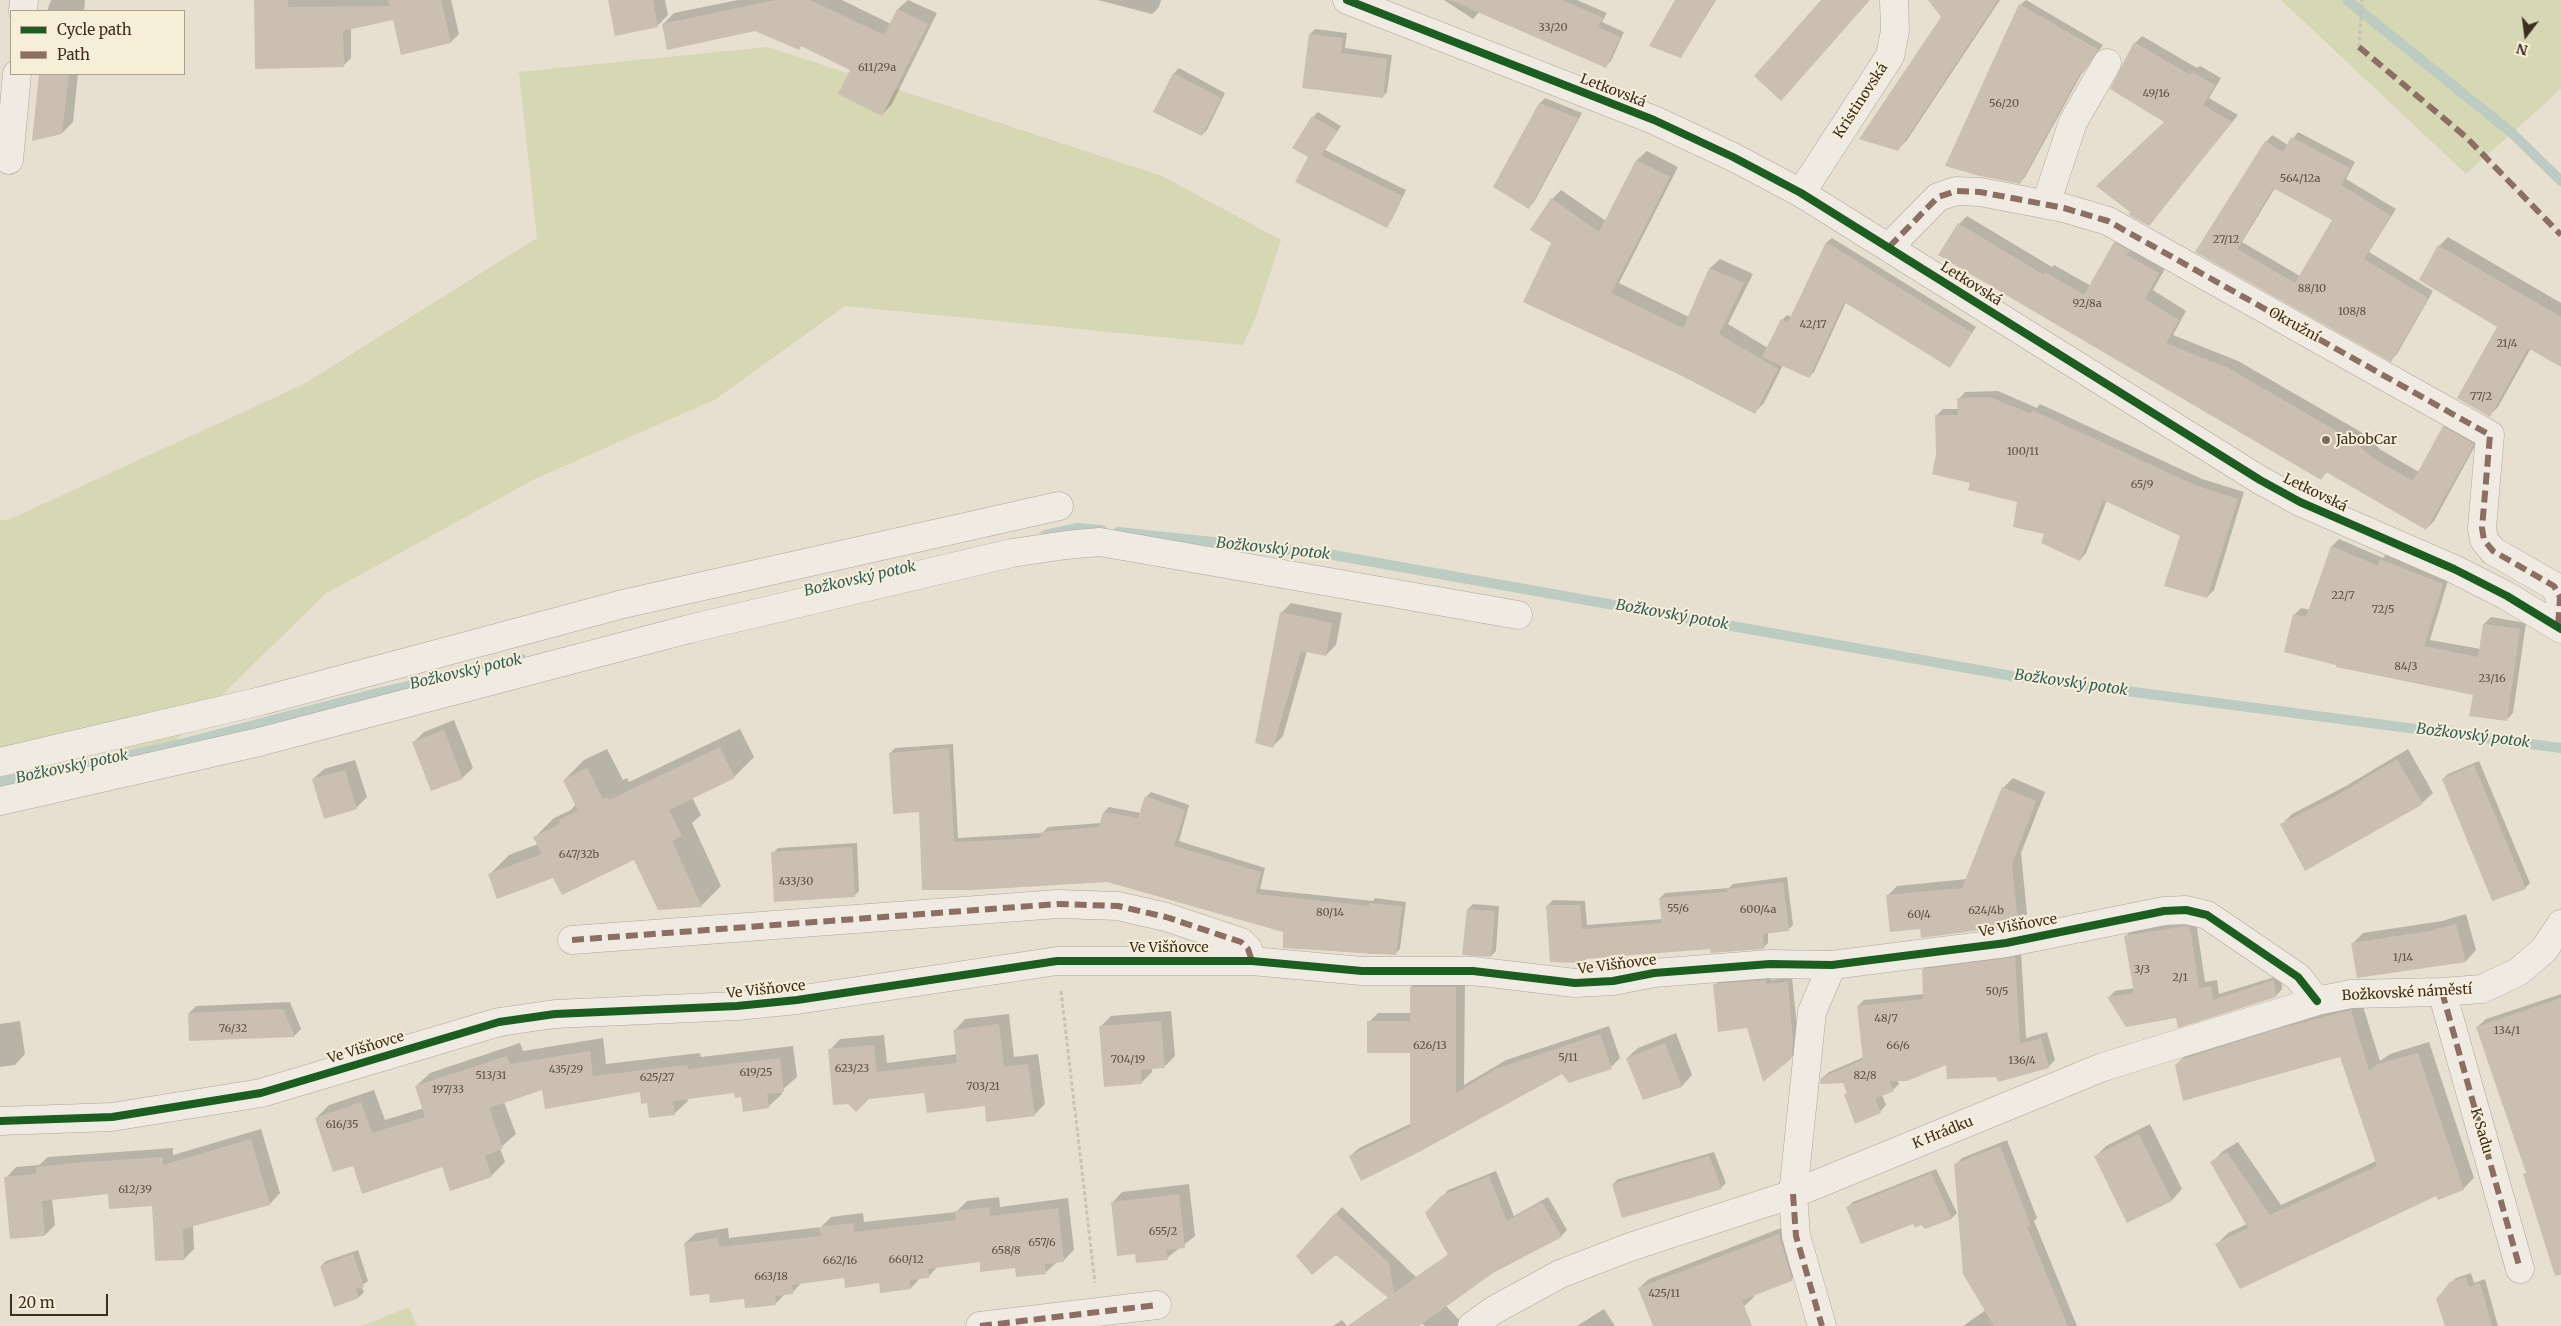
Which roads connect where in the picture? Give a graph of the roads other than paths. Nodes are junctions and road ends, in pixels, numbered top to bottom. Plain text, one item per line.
1 (1347, 0) edge
2 (1894, 0) edge
3 (2107, 63) dead end
4 (17, 75) edge
5 (9, 160) dead end
6 (1801, 193) junction
7 (2046, 204) junction
8 (1889, 247) junction
9 (1059, 506) dead end
10 (1518, 615) dead end
11 (2560, 628) edge
12 (0, 762) edge
13 (0, 801) edge
14 (2561, 924) edge
15 (572, 940) dead end
16 (1252, 962) junction
17 (1832, 965) junction
18 (2442, 992) junction
19 (2317, 1001) junction
20 (0, 1121) edge
21 (1793, 1194) junction
22 (2520, 1269) dead end
23 (1156, 1305) dead end
24 (980, 1326) edge
25 (1472, 1326) edge
26 (1822, 1326) edge

1 - 6 street, Letkovská
2 - 6 street, Kristinovská
3 - 7 street
4 - 5 street
6 - 8 street, Letkovská
7 - 8 street, Okružní
7 - 11 street, Okružní
8 - 11 street, Letkovská
9 - 12 street
10 - 13 street
14 - 18 street, Božkovské náměstí
15 - 16 street
16 - 17 street, Ve Višňovce
16 - 20 street, Ve Višňovce
17 - 19 street, Ve Višňovce
17 - 21 street
18 - 19 street, Božkovské náměstí
18 - 22 street, K Sadu
19 - 21 street, K Hrádku
21 - 25 street, K Hrádku
21 - 26 street
23 - 24 street

